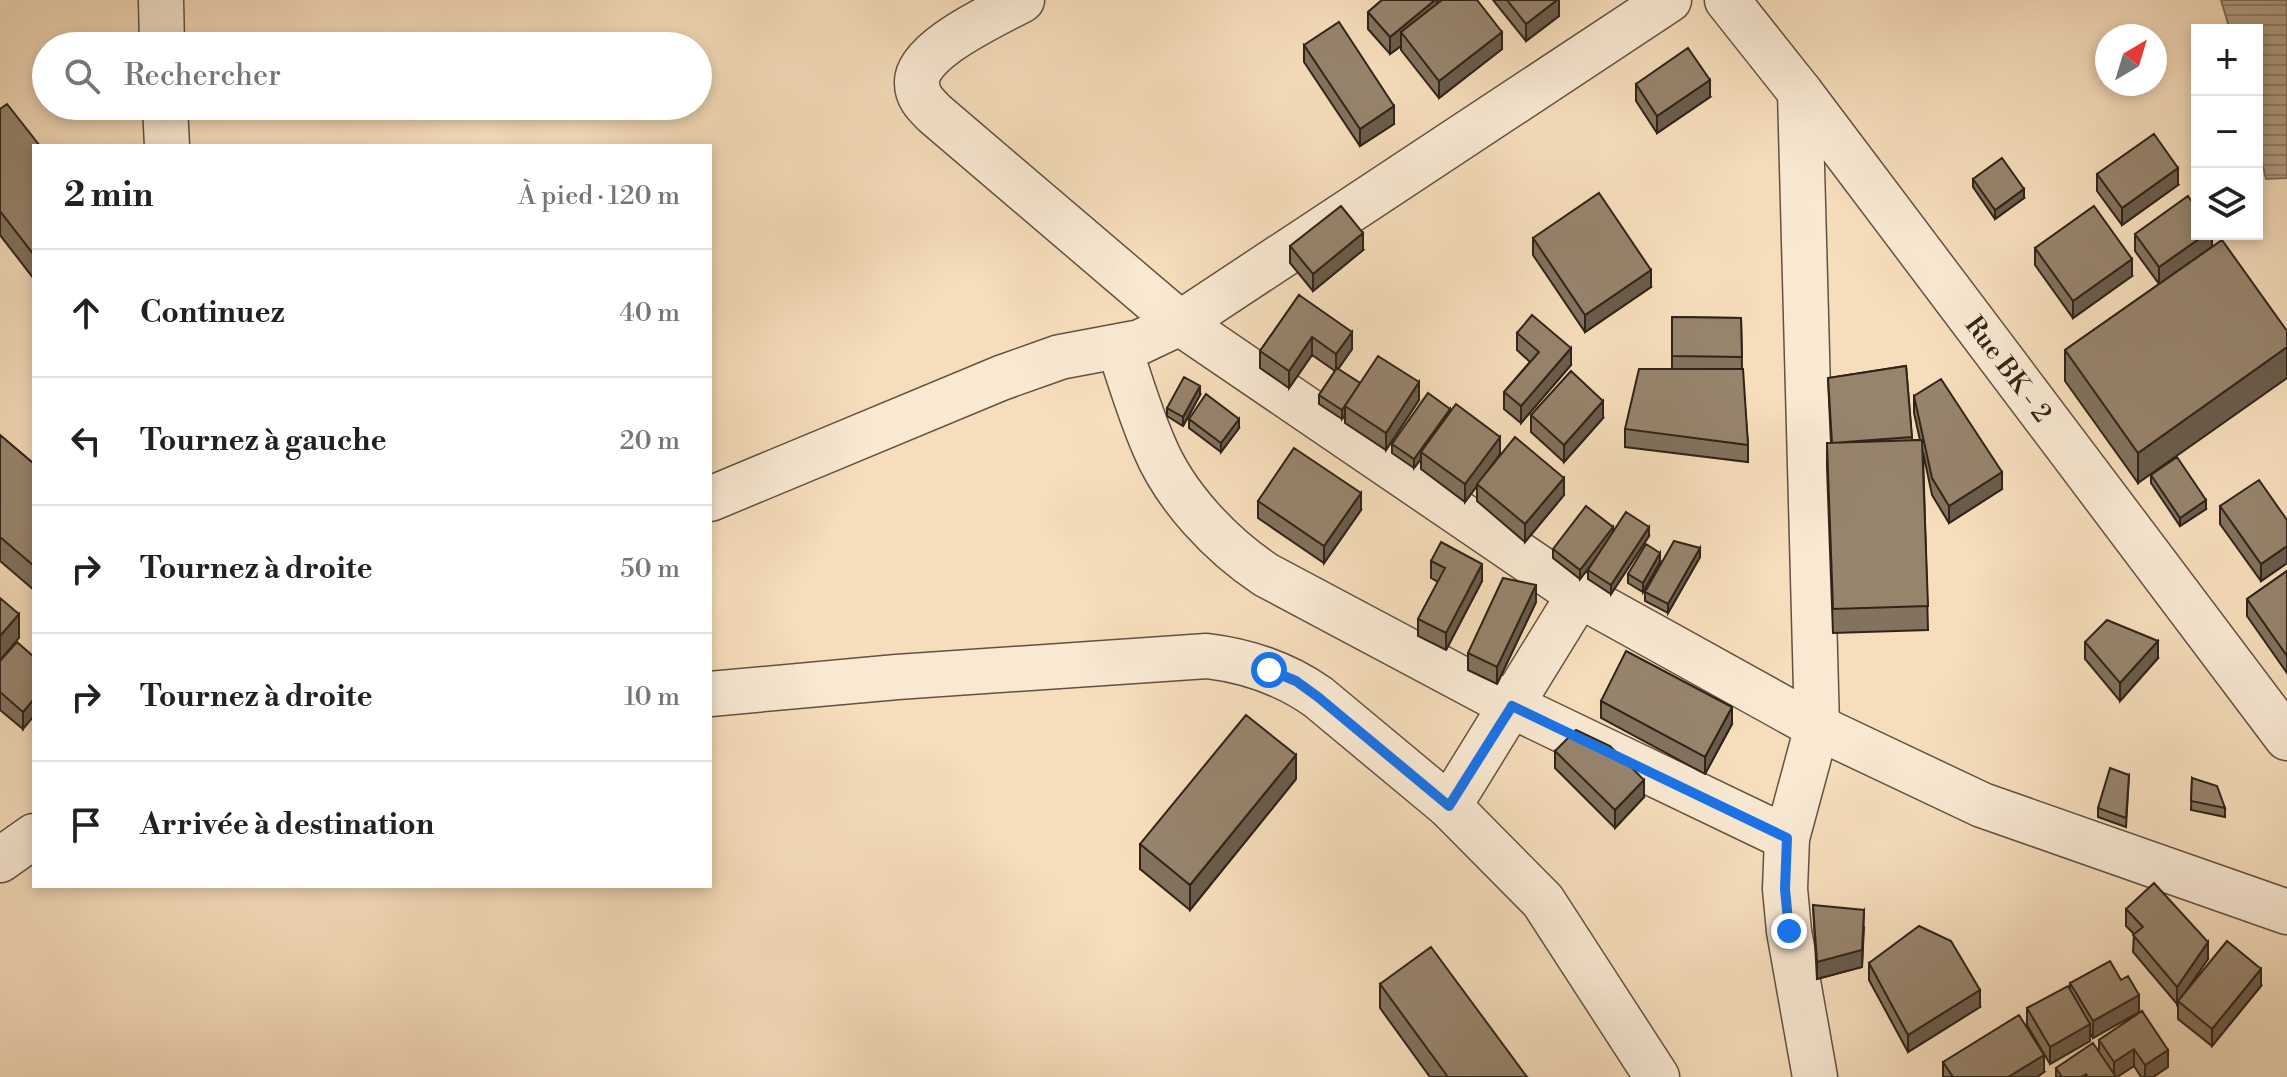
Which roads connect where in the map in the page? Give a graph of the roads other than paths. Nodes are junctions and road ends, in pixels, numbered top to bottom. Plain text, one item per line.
1 (161, 0) edge
2 (1022, 0) edge
3 (1669, 0) edge
4 (1727, 0) edge
5 (162, 32) edge
6 (1800, 92) junction
7 (166, 120) edge
8 (167, 144) edge
9 (1180, 323) junction
10 (1119, 347) junction
11 (712, 498) edge
12 (1579, 595) junction
13 (712, 694) edge
14 (1512, 706) junction
15 (1817, 727) junction
16 (2287, 738) edge
17 (1449, 806) junction
18 (32, 837) edge
19 (1787, 838) junction
20 (0, 860) edge
21 (2287, 912) edge
22 (1657, 1077) edge
23 (1815, 1077) edge

1 - 5 street
2 - 9 street
3 - 9 street
4 - 6 street, Rue BK - 2
6 - 15 street
6 - 16 street, Rue BK - 2
7 - 8 street
9 - 10 street
9 - 12 street
10 - 11 street
10 - 14 street
12 - 14 street
12 - 15 street
13 - 17 street
14 - 17 street
14 - 19 street
15 - 19 street
15 - 21 street
17 - 22 street
18 - 20 street
19 - 23 street

